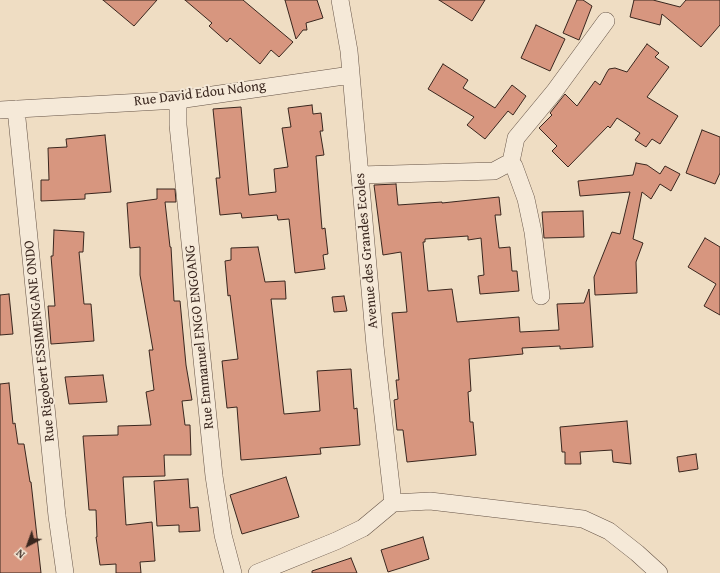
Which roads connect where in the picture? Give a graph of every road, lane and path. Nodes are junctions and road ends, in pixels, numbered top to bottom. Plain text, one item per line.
1 (340, 0) edge
2 (606, 21) dead end
3 (351, 75) junction
4 (178, 100) junction
5 (8, 109) edge
6 (511, 162) junction
7 (360, 175) junction
8 (541, 296) dead end
9 (393, 503) junction
10 (65, 573) edge
11 (233, 573) edge
12 (257, 573) edge
13 (659, 573) edge

1 - 3 street, Avenue des Grandes Ecoles
2 - 6 street
3 - 4 street, Rue David Edou Ndong
3 - 7 street, Avenue des Grandes Ecoles
4 - 5 street, Rue David Edou Ndong
4 - 11 street, Rue Emmanuel ENGO ENGOANG
5 - 10 street, Rue Rigobert ESSIMENGANE ONDO
6 - 7 street
6 - 8 street
7 - 9 street, Avenue des Grandes Ecoles
9 - 12 street
9 - 13 street

